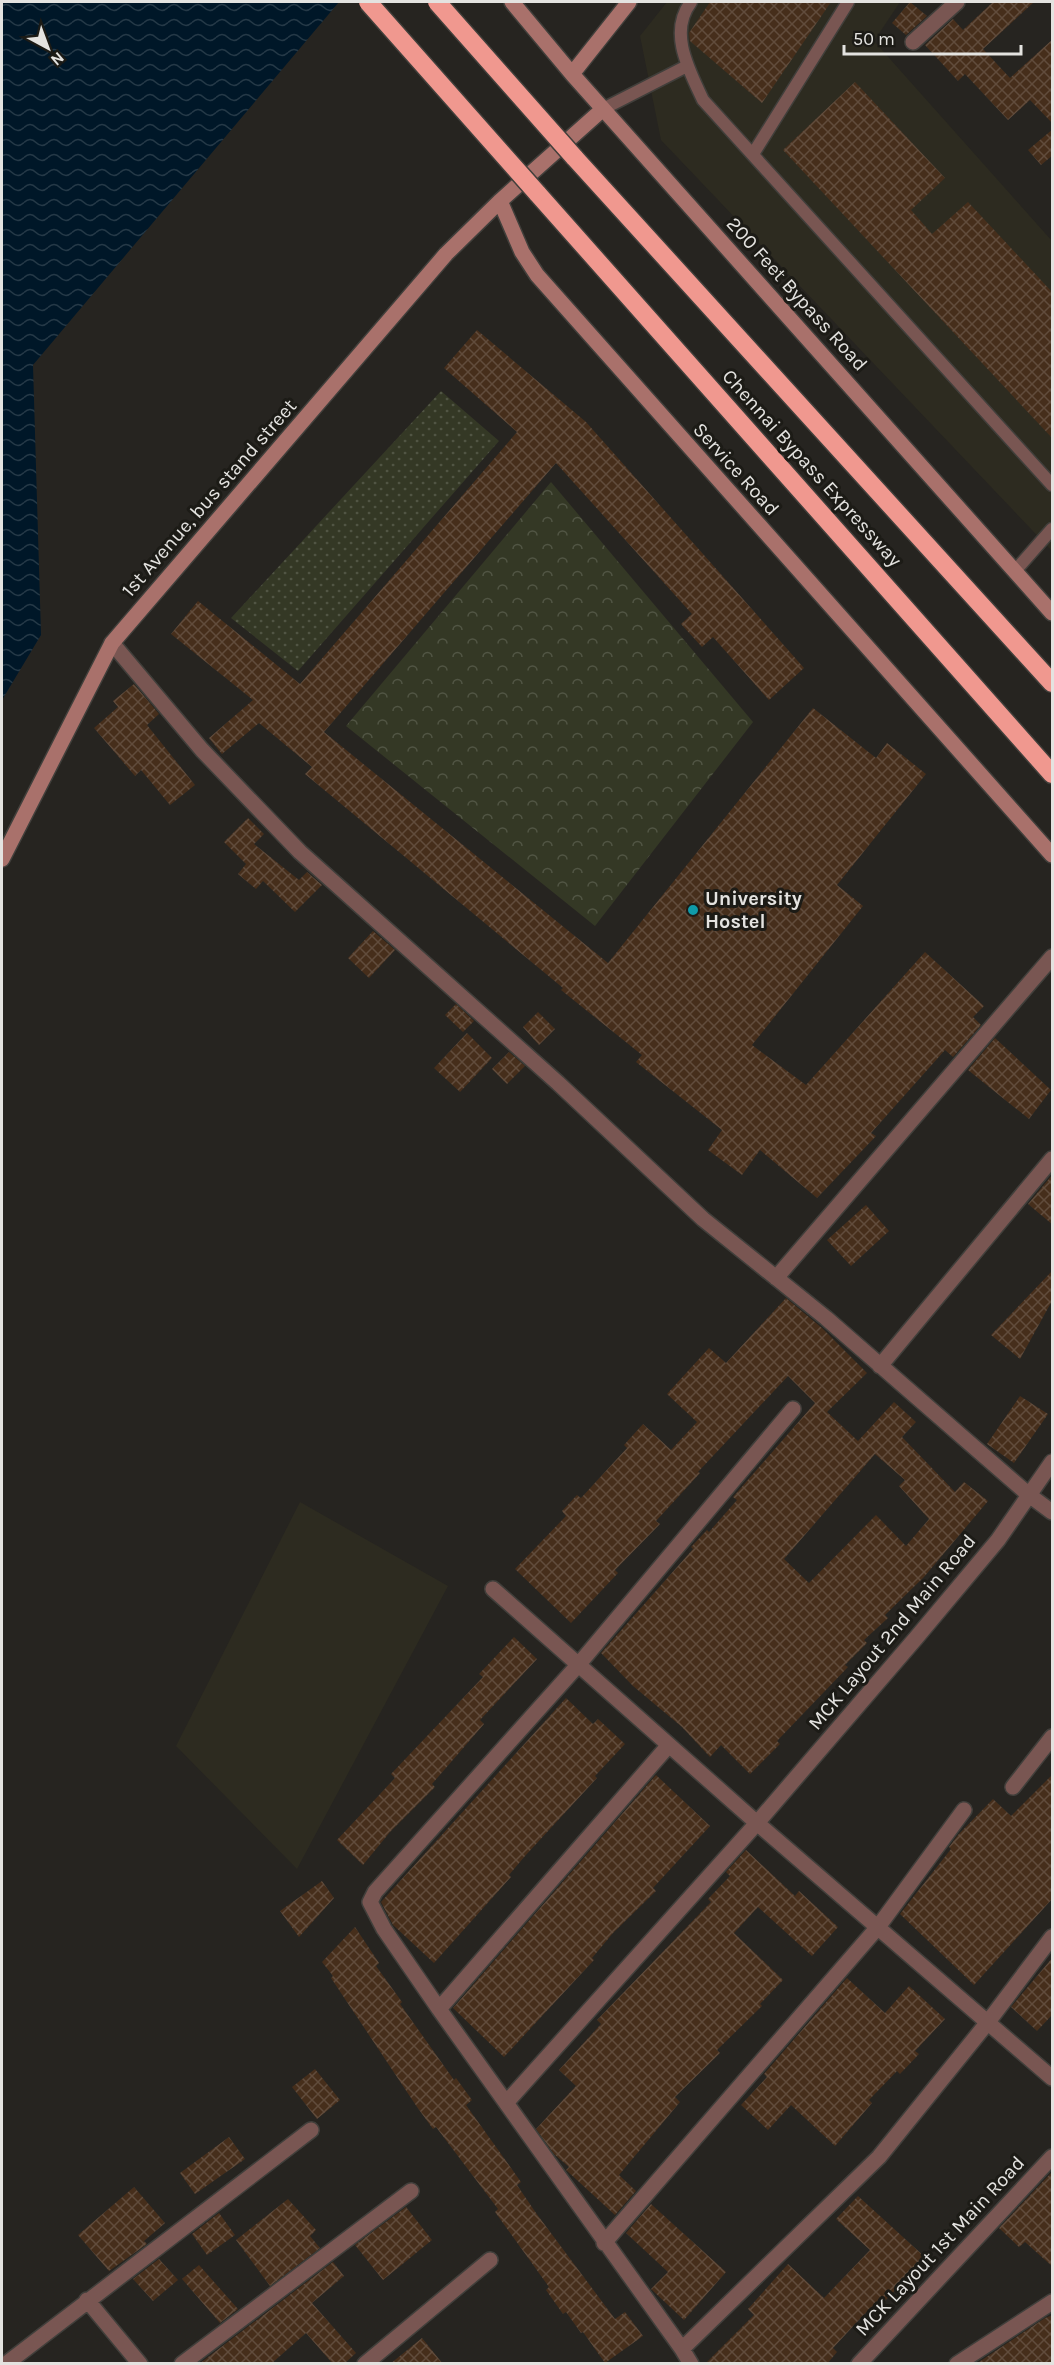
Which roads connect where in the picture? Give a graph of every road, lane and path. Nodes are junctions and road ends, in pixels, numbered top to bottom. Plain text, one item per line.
1 (368, 2) edge
2 (437, 2) edge
3 (512, 2) edge
4 (629, 2) edge
5 (691, 2) edge
6 (848, 2) edge
7 (957, 2) edge
8 (913, 42) dead end
9 (687, 66) junction
10 (572, 74) junction
11 (603, 109) junction
12 (753, 154) junction
13 (500, 201) junction
14 (1053, 485) edge
15 (1053, 529) edge
16 (1015, 571) junction
17 (1053, 613) edge
18 (112, 643) junction
19 (1053, 683) edge
20 (1053, 774) edge
21 (1053, 855) edge
22 (2, 859) edge
23 (1053, 957) edge
24 (1053, 1159) edge
25 (776, 1278) junction
26 (880, 1366) junction
27 (793, 1409) dead end
28 (1053, 1462) edge
29 (1029, 1495) junction
30 (1053, 1512) edge
31 (494, 1589) dead end
32 (579, 1664) junction
33 (1053, 1737) edge
34 (669, 1745) junction
35 (1013, 1786) dead end
36 (964, 1810) dead end
37 (756, 1823) junction
38 (878, 1927) junction
39 (1053, 1936) edge
40 (439, 2009) junction
41 (988, 2022) junction
42 (1053, 2078) edge
43 (506, 2103) junction
44 (311, 2130) dead end
45 (1053, 2157) edge
46 (411, 2191) dead end
47 (604, 2243) junction
48 (490, 2260) dead end
49 (87, 2300) junction
50 (1053, 2302) edge
51 (682, 2349) junction
52 (6, 2364) edge
53 (140, 2364) edge
54 (182, 2364) edge
55 (365, 2364) edge
56 (691, 2364) edge
57 (859, 2364) edge
58 (957, 2364) edge

1 - 20 highway, Chennai Bypass Expressway, bridge
2 - 19 highway, Chennai Bypass Expressway, bridge
3 - 10 street, 200 Feet Bypass Road
4 - 10 street
5 - 9 lane
6 - 12 lane
7 - 8 street
9 - 11 lane
9 - 12 lane
10 - 11 street, 200 Feet Bypass Road
11 - 13 street
11 - 16 street, 200 Feet Bypass Road
12 - 14 lane
13 - 18 street, 1st Avenue, bus stand street
13 - 21 street, Service Road
15 - 16 lane
16 - 17 street, 200 Feet Bypass Road
18 - 22 street, 1st Avenue, bus stand street
18 - 25 street
23 - 25 street
24 - 26 street
25 - 26 street
26 - 29 street
27 - 32 street
28 - 29 street, MCK Layout 2nd Main Road
29 - 30 street
29 - 37 street, MCK Layout 2nd Main Road
31 - 32 street
32 - 34 street
32 - 40 street
33 - 35 street
34 - 37 street
34 - 40 street
36 - 38 street
37 - 38 street
37 - 43 street, MCK Layout 2nd Main Road
38 - 41 street
38 - 47 street
39 - 41 street
40 - 43 street
41 - 42 street
41 - 51 street
43 - 47 street
44 - 49 street
45 - 57 street, MCK Layout 1st Main Road
46 - 54 street
47 - 51 street
48 - 55 street
49 - 52 street
49 - 53 street
50 - 58 street
51 - 56 street

